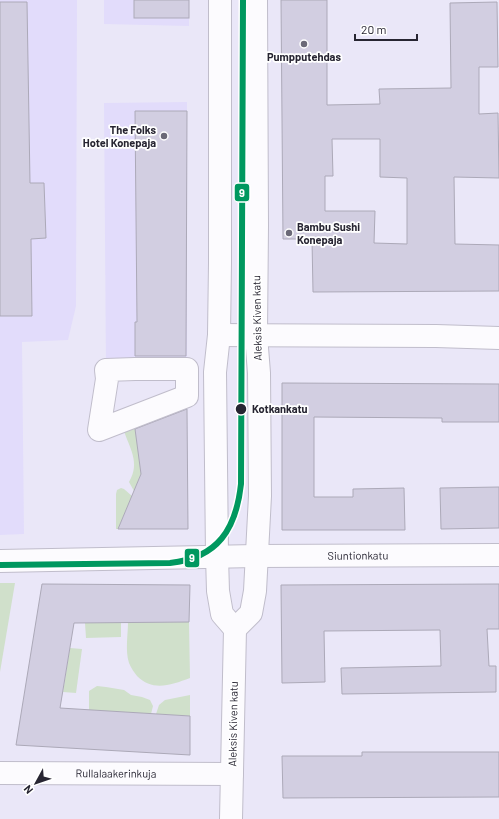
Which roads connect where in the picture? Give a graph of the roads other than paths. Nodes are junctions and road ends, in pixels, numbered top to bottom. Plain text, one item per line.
1 (220, 0) edge
2 (256, 0) edge
3 (219, 335) junction
4 (256, 335) junction
5 (499, 338) edge
6 (499, 555) edge
7 (217, 556) junction
8 (256, 556) junction
9 (0, 560) edge
10 (235, 629) junction
11 (0, 772) edge
12 (232, 774) junction
13 (231, 819) edge

1 - 3 main road
2 - 4 main road, Aleksis Kiven katu
3 - 4 main road
3 - 7 main road
4 - 5 main road
4 - 8 main road, Aleksis Kiven katu
6 - 8 main road, Siuntionkatu
7 - 8 main road, Siuntionkatu
7 - 9 main road, Siuntionkatu
7 - 10 main road
8 - 10 main road, Aleksis Kiven katu
10 - 12 main road, Aleksis Kiven katu
11 - 12 main road, Rullalaakerinkuja
12 - 13 main road, Aleksis Kiven katu

